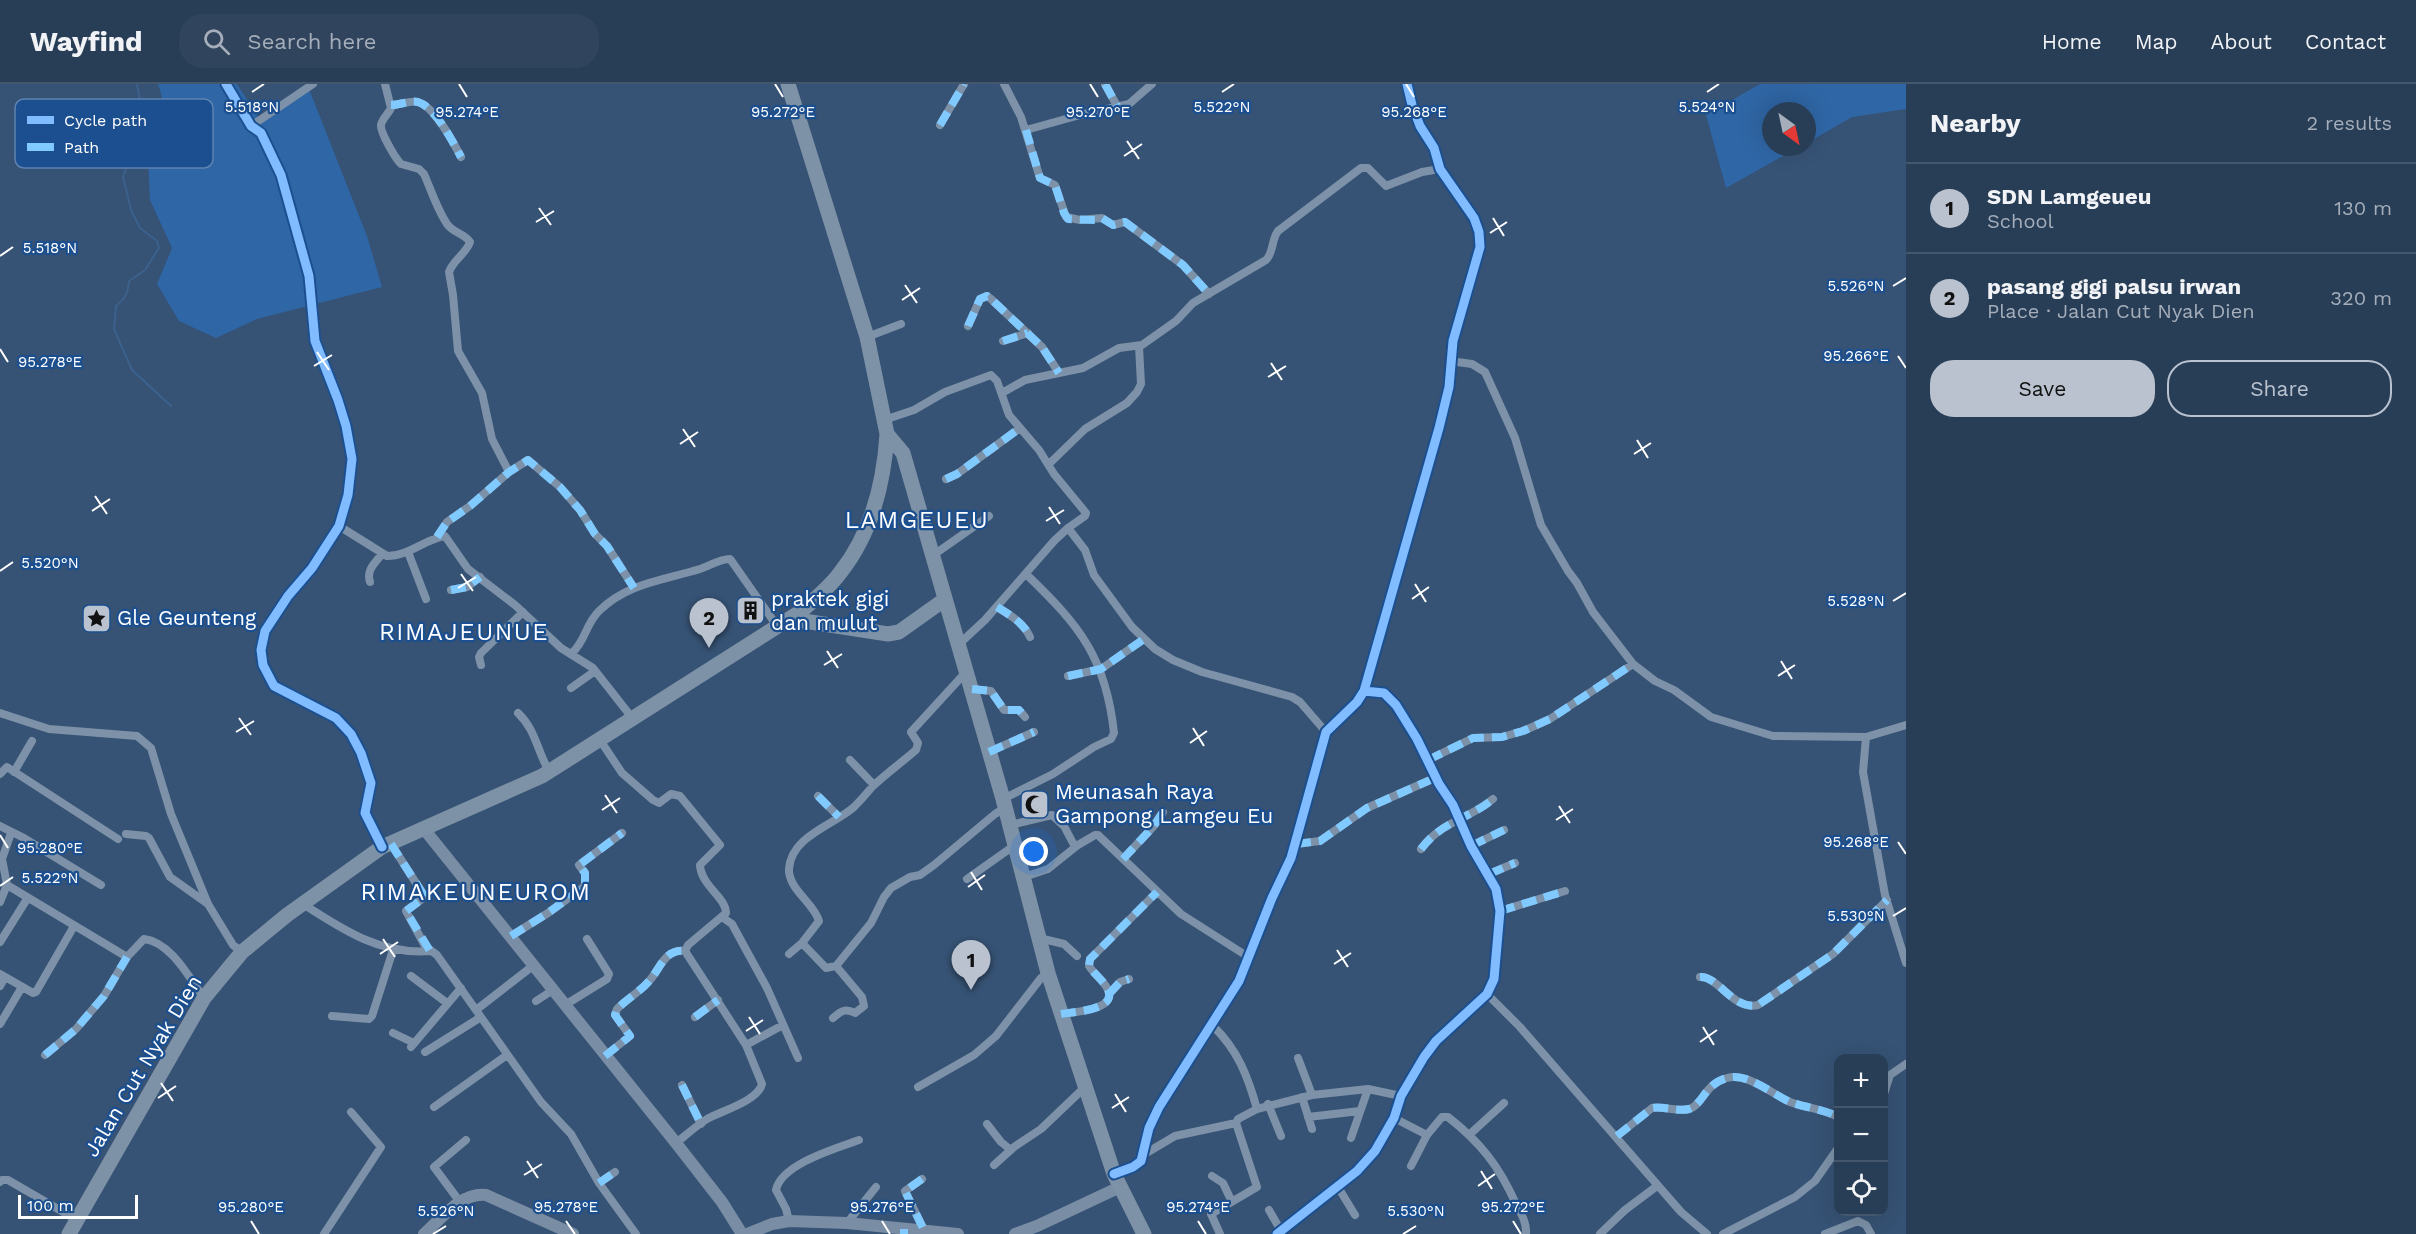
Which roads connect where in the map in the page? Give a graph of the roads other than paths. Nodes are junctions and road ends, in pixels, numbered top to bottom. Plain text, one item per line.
1 (226, 84) edge
2 (313, 84) edge
3 (384, 84) edge
4 (788, 84) edge
5 (964, 84) edge
6 (1004, 84) edge
7 (1105, 84) edge
8 (1152, 84) edge
9 (1407, 84) edge
10 (391, 105) junction
11 (1117, 106) junction
12 (940, 125) dead end
13 (251, 126) junction
14 (1026, 130) junction
15 (461, 157) dead end
16 (1440, 169) junction
17 (1209, 294) junction
18 (901, 324) dead end
19 (968, 326) dead end
20 (1028, 333) junction
21 (867, 338) junction
22 (1003, 340) dead end
23 (1139, 346) junction
24 (1450, 361) junction
25 (1059, 373) junction
26 (1002, 393) junction
27 (886, 427) junction
28 (1020, 428) junction
29 (1049, 464) junction
30 (508, 472) junction
31 (946, 479) dead end
32 (989, 516) dead end
33 (339, 526) junction
34 (1068, 528) junction
35 (437, 537) junction
36 (408, 552) junction
37 (382, 554) junction
38 (932, 556) junction
39 (1027, 575) junction
40 (480, 577) junction
41 (370, 582) dead end
42 (634, 588) junction
43 (451, 590) dead end
44 (426, 599) dead end
45 (944, 600) junction
46 (998, 607) junction
47 (523, 612) junction
48 (784, 623) junction
49 (1030, 636) dead end
50 (1144, 639) junction
51 (957, 645) junction
52 (572, 653) junction
53 (1633, 664) junction
54 (481, 665) dead end
55 (1101, 669) junction
56 (595, 671) junction
57 (966, 672) junction
58 (1068, 676) dead end
59 (571, 688) dead end
60 (972, 689) junction
61 (1364, 691) junction
62 (0, 713) edge
63 (518, 713) dead end
64 (1025, 717) dead end
65 (633, 719) junction
66 (1906, 725) edge
67 (1034, 732) dead end
68 (1326, 732) junction
69 (1866, 737) junction
70 (600, 740) junction
71 (32, 741) dead end
72 (989, 752) junction
73 (850, 760) dead end
74 (1428, 760) junction
75 (549, 771) junction
76 (14, 772) junction
77 (0, 774) edge
78 (1437, 777) junction
79 (874, 785) junction
80 (818, 796) dead end
81 (1493, 799) dead end
82 (1004, 804) junction
83 (1163, 812) dead end
84 (839, 817) junction
85 (1459, 818) junction
86 (1010, 825) junction
87 (0, 826) edge
88 (424, 829) junction
89 (1504, 830) dead end
90 (11, 833) junction
91 (622, 833) dead end
92 (1296, 844) junction
93 (1015, 845) junction
94 (1078, 845) junction
95 (386, 846) junction
96 (1471, 846) junction
97 (1421, 849) dead end
98 (1123, 859) junction
99 (1515, 863) dead end
100 (1489, 874) junction
101 (1024, 877) junction
102 (967, 879) dead end
103 (7, 885) junction
104 (101, 885) dead end
105 (1565, 891) dead end
106 (1157, 892) junction
107 (27, 899) junction
108 (1887, 900) junction
109 (0, 902) edge
110 (208, 904) junction
111 (303, 904) junction
112 (1500, 911) junction
113 (722, 917) junction
114 (74, 926) junction
115 (511, 936) junction
116 (1039, 938) junction
117 (587, 939) dead end
118 (0, 942) edge
119 (802, 943) junction
120 (393, 950) junction
121 (430, 951) junction
122 (685, 951) junction
123 (242, 952) junction
124 (789, 954) dead end
125 (1077, 956) dead end
126 (127, 957) junction
127 (1250, 958) junction
128 (1906, 963) edge
129 (534, 965) junction
130 (836, 966) junction
131 (1048, 973) junction
132 (2, 976) edge
133 (411, 976) dead end
134 (1700, 977) dead end
135 (1129, 978) dead end
136 (0, 986) edge
137 (22, 987) junction
138 (461, 988) junction
139 (553, 990) junction
140 (1109, 994) junction
141 (1487, 994) junction
142 (204, 998) junction
143 (718, 1000) junction
144 (536, 1001) dead end
145 (447, 1003) junction
146 (566, 1005) junction
147 (478, 1013) junction
148 (1061, 1014) junction
149 (332, 1017) dead end
150 (695, 1017) dead end
151 (833, 1018) dead end
152 (0, 1024) edge
153 (783, 1025) junction
154 (1213, 1026) junction
155 (393, 1032) dead end
156 (746, 1045) junction
157 (425, 1052) dead end
158 (45, 1055) dead end
159 (507, 1055) junction
160 (605, 1056) junction
161 (798, 1058) dead end
162 (1298, 1058) dead end
163 (1906, 1064) edge
164 (1888, 1082) edge
165 (682, 1085) dead end
166 (918, 1087) dead end
167 (1084, 1088) junction
168 (1368, 1089) junction
169 (1312, 1095) junction
170 (1401, 1096) junction
171 (1302, 1097) junction
172 (1504, 1103) dead end
173 (1268, 1104) junction
174 (434, 1107) dead end
175 (1257, 1109) junction
176 (1360, 1111) junction
177 (351, 1112) dead end
178 (1834, 1115) edge
179 (1308, 1117) junction
180 (1394, 1118) junction
181 (1236, 1123) junction
182 (701, 1124) junction
183 (987, 1124) dead end
184 (1312, 1129) dead end
185 (1427, 1135) junction
186 (1469, 1135) junction
187 (1281, 1136) dead end
188 (1617, 1136) junction
189 (1351, 1138) dead end
190 (466, 1140) dead end
191 (859, 1140) dead end
192 (676, 1143) junction
193 (1011, 1150) junction
194 (1143, 1155) junction
195 (1834, 1155) edge
196 (994, 1165) dead end
197 (1411, 1166) dead end
198 (615, 1172) dead end
199 (1212, 1176) dead end
200 (922, 1179) dead end
201 (1117, 1181) junction
202 (0, 1182) edge
203 (599, 1183) junction
204 (1657, 1186) junction
205 (876, 1187) dead end
206 (1338, 1187) junction
207 (460, 1202) junction
208 (1232, 1202) junction
209 (1269, 1210) dead end
210 (1355, 1215) dead end
211 (789, 1221) junction
212 (847, 1223) junction
213 (73, 1227) edge
214 (924, 1230) junction
215 (904, 1231) edge
216 (1279, 1232) edge
217 (324, 1234) edge
218 (424, 1234) edge
219 (573, 1234) edge
220 (636, 1234) edge
221 (742, 1234) edge
222 (747, 1234) edge
223 (958, 1234) edge
224 (1015, 1234) edge
225 (1143, 1234) edge
226 (1220, 1234) edge
227 (1526, 1234) edge
228 (1600, 1234) edge
229 (1707, 1234) edge
230 (1723, 1234) edge
231 (1825, 1234) edge
232 (1871, 1234) edge

1 - 13 street
2 - 13 street
3 - 10 street
4 - 21 highway
5 - 12 street
6 - 14 street
7 - 11 street
8 - 11 street
9 - 16 street
10 - 15 street
10 - 30 street
11 - 14 street
13 - 33 street
14 - 17 street
16 - 17 street
16 - 24 street
17 - 23 street
18 - 21 street
19 - 20 street
20 - 22 street
20 - 25 street
21 - 27 highway
23 - 25 street
23 - 29 street
24 - 53 street
24 - 61 street
25 - 26 street
26 - 27 street
26 - 28 street
27 - 38 highway
27 - 48 highway, Jalan Cut Nyak Dien
28 - 29 street
28 - 31 street
29 - 34 street
30 - 35 street
30 - 42 street
32 - 38 street
33 - 37 street
33 - 95 street
34 - 39 street
34 - 50 street
35 - 36 street
35 - 40 street
36 - 37 street
36 - 44 street
37 - 41 street
38 - 45 highway
39 - 46 street
39 - 55 street
40 - 43 street
40 - 47 street
42 - 48 street
42 - 52 street
45 - 48 highway
45 - 51 highway
46 - 49 street
46 - 51 street
47 - 52 street
47 - 54 street
48 - 65 highway, Jalan Cut Nyak Dien
50 - 55 street
50 - 68 street
51 - 57 highway
52 - 56 street
53 - 69 street
53 - 74 street
55 - 58 street
55 - 82 street
56 - 59 street
56 - 65 street
57 - 60 highway
57 - 79 street
60 - 64 street
60 - 72 highway
61 - 68 street
61 - 74 street
62 - 110 street
63 - 75 street
65 - 70 highway, Jalan Cut Nyak Dien
66 - 69 street
67 - 72 street
68 - 92 street
69 - 108 street
70 - 75 highway, Jalan Cut Nyak Dien
70 - 113 street
71 - 76 street
72 - 82 highway
73 - 79 street
74 - 78 street
75 - 88 highway, Jalan Cut Nyak Dien
76 - 77 street
76 - 110 street
78 - 85 street
78 - 92 street
79 - 84 street
80 - 84 street
81 - 85 street
82 - 86 highway
82 - 130 street
83 - 98 street
84 - 119 street
85 - 96 street
85 - 97 street
86 - 93 highway
86 - 94 street
87 - 90 street
88 - 95 highway, Jalan Cut Nyak Dien
88 - 115 street
89 - 96 street
90 - 103 street
90 - 104 street
91 - 115 street
92 - 127 street
93 - 101 highway
93 - 102 street
94 - 98 street
94 - 101 street
95 - 111 highway, Jalan Cut Nyak Dien
95 - 121 street
96 - 100 street
98 - 106 street
99 - 100 street
100 - 112 street
101 - 116 highway
103 - 107 street
103 - 109 street
105 - 112 street
106 - 127 street
106 - 140 street
107 - 114 street
107 - 118 street
108 - 128 street
108 - 134 street
110 - 123 street
111 - 120 street
111 - 123 highway, Jalan Cut Nyak Dien
112 - 141 street
113 - 122 street
113 - 153 street
114 - 126 street
114 - 137 street
115 - 129 street
116 - 125 street
116 - 131 highway
117 - 146 street
119 - 124 street
119 - 130 street
120 - 121 street
120 - 149 street
121 - 138 street
122 - 143 street
122 - 160 street
123 - 142 highway, Jalan Cut Nyak Dien
126 - 142 street
126 - 158 street
127 - 154 street
129 - 139 street
129 - 147 street
130 - 151 street
131 - 148 highway
131 - 166 street
132 - 136 street
132 - 137 street
133 - 145 street
135 - 140 street
137 - 152 street
138 - 145 street
138 - 147 street
139 - 144 street
139 - 146 street
140 - 148 street
141 - 170 street
141 - 188 street
142 - 213 highway, Jalan Cut Nyak Dien
143 - 150 street
143 - 156 street
145 - 155 street
146 - 160 street
147 - 157 street
147 - 159 street
148 - 167 highway
153 - 156 street
153 - 161 street
154 - 175 street
154 - 194 street
156 - 182 street
159 - 174 street
159 - 203 street
160 - 192 street
162 - 169 street
163 - 164 street
165 - 182 street
167 - 193 street
167 - 201 highway
168 - 169 street
168 - 170 street
168 - 176 street
169 - 171 street
170 - 180 street
171 - 173 street
171 - 179 street
172 - 186 street
173 - 175 street
173 - 187 street
175 - 181 street
176 - 179 street
176 - 189 street
177 - 217 street
178 - 188 street
179 - 184 street
180 - 185 street
180 - 206 street
181 - 194 street
181 - 208 street
182 - 192 street
183 - 193 street
185 - 186 street
185 - 197 street
186 - 227 street
188 - 204 street
190 - 207 street
191 - 211 street
192 - 221 street
193 - 196 street
194 - 201 street
195 - 230 street
198 - 203 street
199 - 208 street
200 - 214 street
201 - 224 street
201 - 225 highway
202 - 213 street
203 - 220 street
204 - 228 street
204 - 229 street
205 - 212 street
206 - 210 street
206 - 216 street
207 - 218 street
207 - 219 street
208 - 226 street
209 - 216 street
211 - 212 street
211 - 222 street
212 - 215 street
214 - 215 street
214 - 223 street
231 - 232 street

